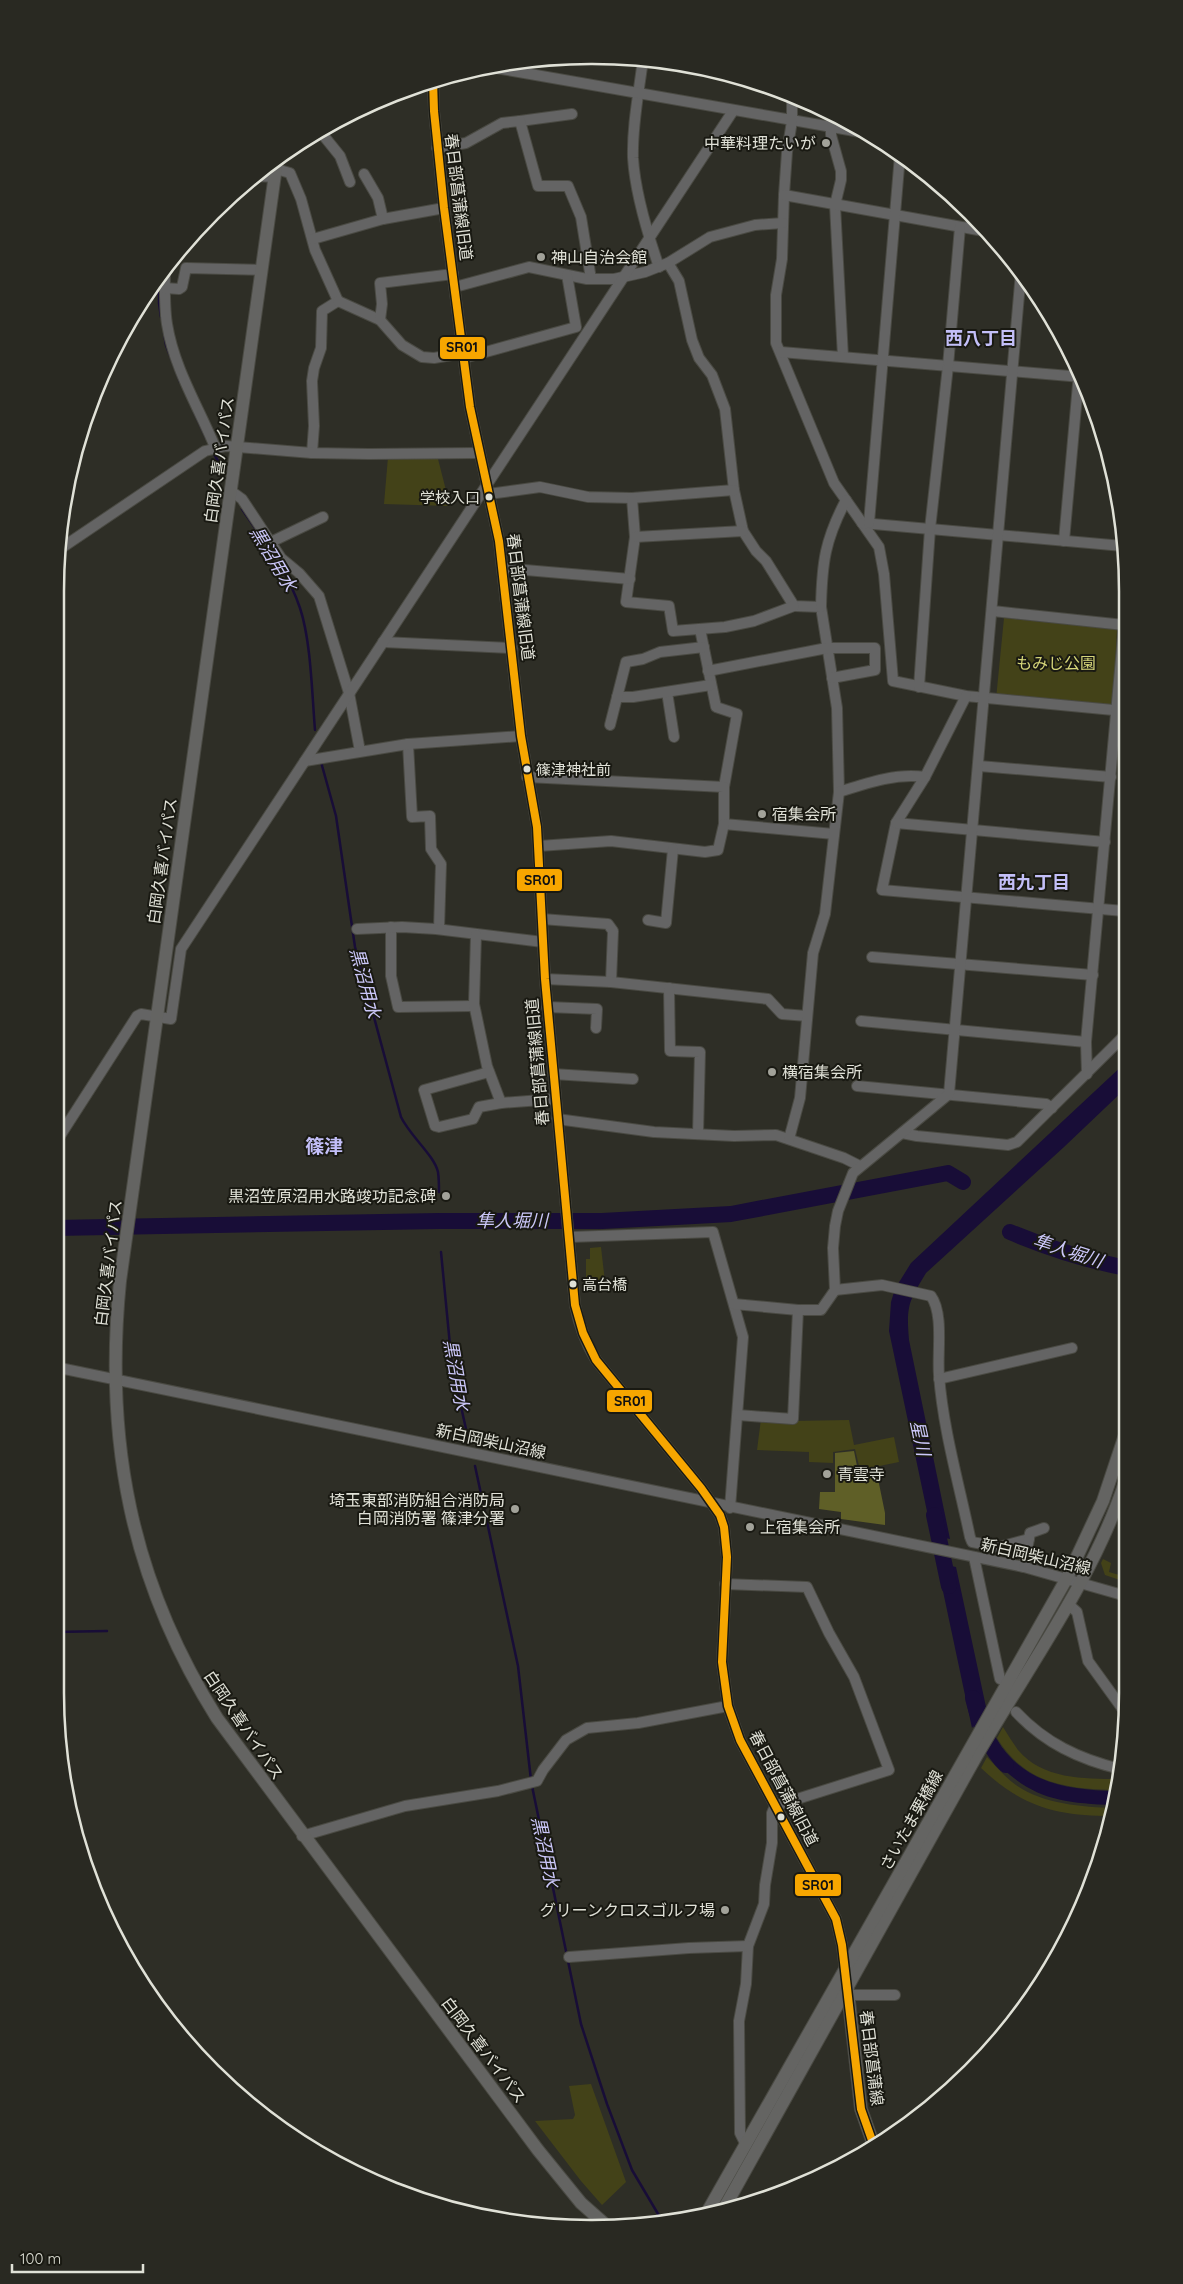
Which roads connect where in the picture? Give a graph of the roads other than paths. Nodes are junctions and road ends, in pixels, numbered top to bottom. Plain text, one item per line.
1 (642, 66) edge
2 (509, 70) edge
3 (434, 89) edge
4 (639, 93) junction
5 (792, 104) edge
6 (733, 110) junction
7 (572, 114) dead end
8 (520, 120) junction
9 (792, 121) junction
10 (831, 127) junction
11 (848, 130) edge
12 (324, 136) edge
13 (437, 148) junction
14 (899, 163) edge
15 (274, 170) edge
16 (272, 172) edge
17 (364, 174) dead end
18 (350, 182) dead end
19 (784, 195) junction
20 (835, 205) junction
21 (444, 208) junction
22 (895, 216) junction
23 (383, 219) junction
24 (783, 223) junction
25 (960, 227) junction
26 (975, 230) edge
27 (649, 237) junction
28 (313, 239) junction
29 (663, 265) junction
30 (262, 270) junction
31 (453, 274) junction
32 (567, 275) junction
33 (622, 277) junction
34 (591, 279) junction
35 (165, 281) edge
36 (1021, 285) edge
37 (455, 287) junction
38 (165, 288) junction
39 (338, 301) junction
40 (380, 320) junction
41 (782, 352) junction
42 (464, 355) junction
43 (843, 358) junction
44 (883, 361) junction
45 (948, 366) junction
46 (1013, 371) junction
47 (1072, 375) edge
48 (1079, 389) edge
49 (237, 446) junction
50 (215, 447) junction
51 (312, 453) junction
52 (479, 453) junction
53 (488, 489) junction
54 (734, 490) junction
55 (231, 491) junction
56 (632, 498) junction
57 (846, 500) junction
58 (323, 517) dead end
59 (865, 523) junction
60 (930, 529) junction
61 (743, 531) junction
62 (998, 535) junction
63 (635, 537) junction
64 (1064, 541) junction
65 (271, 542) junction
66 (66, 545) edge
67 (1117, 545) edge
68 (503, 568) junction
69 (630, 579) junction
70 (794, 606) junction
71 (821, 607) junction
72 (993, 611) junction
73 (1119, 624) edge
74 (700, 629) junction
75 (382, 642) junction
76 (512, 648) junction
77 (704, 648) junction
78 (827, 648) junction
79 (708, 671) junction
80 (832, 678) junction
81 (711, 685) junction
82 (919, 687) junction
83 (667, 692) junction
84 (349, 693) junction
85 (966, 696) junction
86 (617, 697) junction
87 (985, 698) junction
88 (1119, 711) edge
89 (610, 725) dead end
90 (521, 736) junction
91 (674, 737) dead end
92 (408, 744) junction
93 (360, 751) junction
94 (305, 761) junction
95 (979, 766) junction
96 (925, 777) junction
97 (1111, 777) junction
98 (527, 778) junction
99 (724, 787) junction
100 (839, 792) junction
101 (896, 823) junction
102 (724, 824) junction
103 (972, 830) junction
104 (834, 834) junction
105 (1105, 842) junction
106 (539, 846) junction
107 (673, 849) junction
108 (966, 897) junction
109 (1099, 909) junction
110 (1119, 911) edge
111 (542, 919) junction
112 (648, 920) dead end
113 (390, 927) junction
114 (357, 929) dead end
115 (439, 929) junction
116 (476, 935) junction
117 (543, 942) junction
118 (872, 957) dead end
119 (961, 964) junction
120 (1093, 975) junction
121 (544, 979) junction
122 (611, 982) junction
123 (669, 988) junction
124 (474, 1006) junction
125 (547, 1007) junction
126 (806, 1016) junction
127 (157, 1018) junction
128 (861, 1021) dead end
129 (596, 1028) dead end
130 (954, 1031) junction
131 (1119, 1041) edge
132 (1086, 1042) junction
133 (489, 1072) junction
134 (553, 1074) junction
135 (1087, 1074) junction
136 (633, 1079) dead end
137 (857, 1086) dead end
138 (949, 1094) junction
139 (555, 1099) junction
140 (501, 1103) junction
141 (1052, 1108) junction
142 (557, 1119) junction
143 (64, 1130) edge
144 (902, 1133) junction
145 (698, 1134) junction
146 (790, 1139) junction
147 (860, 1166) junction
148 (570, 1234) junction
149 (835, 1290) junction
150 (734, 1304) junction
151 (798, 1310) junction
152 (1072, 1348) dead end
153 (64, 1369) edge
154 (939, 1379) junction
155 (114, 1380) junction
156 (738, 1415) junction
157 (1119, 1453) edge
158 (1119, 1498) edge
159 (714, 1504) junction
160 (730, 1508) junction
161 (1044, 1528) dead end
162 (1029, 1539) junction
163 (971, 1556) junction
164 (1024, 1567) junction
165 (1067, 1578) junction
166 (1080, 1581) junction
167 (725, 1584) junction
168 (1119, 1594) edge
169 (1068, 1604) junction
170 (1000, 1679) dead end
171 (1119, 1703) edge
172 (1000, 1705) junction
173 (728, 1706) junction
174 (1016, 1712) dead end
175 (971, 1756) junction
176 (1114, 1767) edge
177 (775, 1806) junction
178 (302, 1836) junction
179 (748, 1946) junction
180 (569, 1957) dead end
181 (845, 1972) junction
182 (847, 1992) junction
183 (895, 1995) dead end
184 (872, 2139) edge
185 (746, 2145) junction
186 (728, 2202) edge
187 (711, 2206) edge
188 (600, 2220) edge

1 - 4 street
2 - 4 street
3 - 13 street, 春日部菖蒲線旧道
4 - 6 street
4 - 27 street
5 - 9 street
6 - 9 street
6 - 27 street
7 - 8 street
8 - 13 street
8 - 34 street
9 - 10 street
9 - 19 street
10 - 11 street
10 - 20 street
12 - 18 street
13 - 21 street, 春日部菖蒲線旧道
14 - 22 street
15 - 28 street
16 - 30 main road, 白岡久喜バイパス
17 - 23 street
19 - 20 street
19 - 24 street
20 - 22 street
20 - 43 street
21 - 23 street
21 - 31 street, 春日部菖蒲線旧道
22 - 25 street
22 - 44 street
23 - 28 street
24 - 29 street
24 - 41 street
25 - 26 street
25 - 45 street
27 - 29 street
27 - 33 street
28 - 39 street
29 - 33 street
29 - 54 street
30 - 38 street
30 - 49 main road, 白岡久喜バイパス
31 - 37 street, 春日部菖蒲線旧道
31 - 40 street
32 - 34 street
32 - 37 street
32 - 42 street
33 - 34 street
33 - 53 street
35 - 38 street
36 - 46 street
37 - 42 street, 春日部菖蒲線旧道
38 - 50 street
39 - 40 street
39 - 51 street
40 - 42 street
41 - 43 street
41 - 57 street
42 - 52 street, 春日部菖蒲線旧道
43 - 44 street
44 - 45 street
44 - 59 street
45 - 46 street
45 - 60 street
46 - 47 street
46 - 62 street
48 - 64 street
49 - 50 street
49 - 51 street
49 - 55 main road, 白岡久喜バイパス
50 - 66 street
51 - 52 street
52 - 53 street, 春日部菖蒲線旧道
53 - 56 street
53 - 68 street, 春日部菖蒲線旧道
53 - 75 street
54 - 56 street
54 - 61 street
55 - 65 street
55 - 127 main road, 白岡久喜バイパス
56 - 63 street
57 - 59 street
57 - 71 street
58 - 65 street
59 - 60 street
59 - 82 street
60 - 62 street
60 - 82 street
61 - 63 street
61 - 70 street
62 - 64 street
62 - 72 street
63 - 69 street
64 - 67 street
65 - 84 street
68 - 69 street
68 - 76 street, 春日部菖蒲線旧道
69 - 74 street
70 - 71 street
70 - 74 street
71 - 78 street
72 - 73 street
72 - 87 street
74 - 77 street
75 - 76 street
75 - 84 street
76 - 90 street, 春日部菖蒲線旧道
77 - 79 street
77 - 86 street
78 - 79 street
78 - 80 street
78 - 80 street
79 - 81 street
80 - 100 street
81 - 83 street
81 - 99 street
82 - 85 street
83 - 86 street
83 - 91 street
84 - 93 street
84 - 94 street
85 - 87 street
85 - 96 street
86 - 89 street
87 - 88 street
87 - 95 street
88 - 97 street
90 - 92 street
90 - 98 street, 春日部菖蒲線旧道
92 - 93 street
92 - 115 street
93 - 94 street
94 - 127 street
95 - 97 street
95 - 103 street
96 - 100 street
96 - 101 street
97 - 105 street
98 - 99 street
98 - 106 street, 春日部菖蒲線旧道
99 - 102 street
100 - 104 street
101 - 103 street
101 - 108 street
102 - 104 street
102 - 107 street
103 - 105 street
103 - 108 street
104 - 126 street
105 - 109 street
106 - 107 street
106 - 111 street, 春日部菖蒲線旧道
107 - 112 street
108 - 109 street
108 - 119 street
109 - 110 street
109 - 120 street
111 - 117 street, 春日部菖蒲線旧道
111 - 122 street
113 - 114 street
113 - 115 street
113 - 124 street
115 - 116 street
116 - 117 street
116 - 124 street
117 - 121 street, 春日部菖蒲線旧道
118 - 119 street
119 - 120 street
119 - 130 street
120 - 132 street
121 - 122 street
121 - 125 street, 春日部菖蒲線旧道
122 - 123 street
123 - 126 street
123 - 145 street
124 - 133 street
125 - 129 street
125 - 134 street, 春日部菖蒲線旧道
126 - 146 street
127 - 143 street
127 - 155 main road, 白岡久喜バイパス
128 - 130 street
130 - 132 street
130 - 138 street
131 - 135 street
132 - 135 street
133 - 140 street
133 - 140 street
134 - 136 street
134 - 139 street, 春日部菖蒲線旧道
135 - 141 street
137 - 138 street
138 - 141 street
138 - 144 street
139 - 140 street
139 - 142 street, 春日部菖蒲線旧道
141 - 144 street
142 - 145 street
142 - 148 street, 春日部菖蒲線旧道
144 - 147 street
145 - 146 street
146 - 147 street
147 - 149 street
148 - 150 street
148 - 159 street, 春日部菖蒲線旧道
149 - 151 street
149 - 154 street
150 - 151 street
150 - 156 street
151 - 156 street
152 - 154 street
153 - 155 street, 新白岡柴山沼線
154 - 162 street
155 - 159 street, 新白岡柴山沼線
155 - 178 main road, 白岡久喜バイパス
156 - 160 street
157 - 165 main road, さいたま栗橋線
158 - 166 main road, さいたま栗橋線
159 - 160 street, 新白岡柴山沼線
159 - 167 street, 春日部菖蒲線旧道
160 - 163 street, 新白岡柴山沼線
161 - 162 street
162 - 164 street
163 - 164 street, 新白岡柴山沼線
163 - 170 street
164 - 165 street, 新白岡柴山沼線
165 - 166 street, 新白岡柴山沼線
165 - 172 main road, さいたま栗橋線
166 - 168 street, 新白岡柴山沼線
166 - 169 main road, さいたま栗橋線
167 - 173 street, 春日部菖蒲線旧道
167 - 177 street
169 - 171 street
169 - 172 main road, さいたま栗橋線
172 - 175 main road, さいたま栗橋線
173 - 177 street, 春日部菖蒲線旧道
173 - 178 street
174 - 176 street
175 - 181 main road, さいたま栗橋線
175 - 182 main road, さいたま栗橋線
177 - 179 street
177 - 181 street, 春日部菖蒲線旧道
178 - 188 main road, 白岡久喜バイパス
179 - 180 street
179 - 185 street
181 - 182 main road, 春日部菖蒲線
181 - 185 main road, さいたま栗橋線
182 - 183 street
182 - 184 main road, 春日部菖蒲線
182 - 186 main road, さいたま栗橋線
185 - 187 main road, さいたま栗橋線

